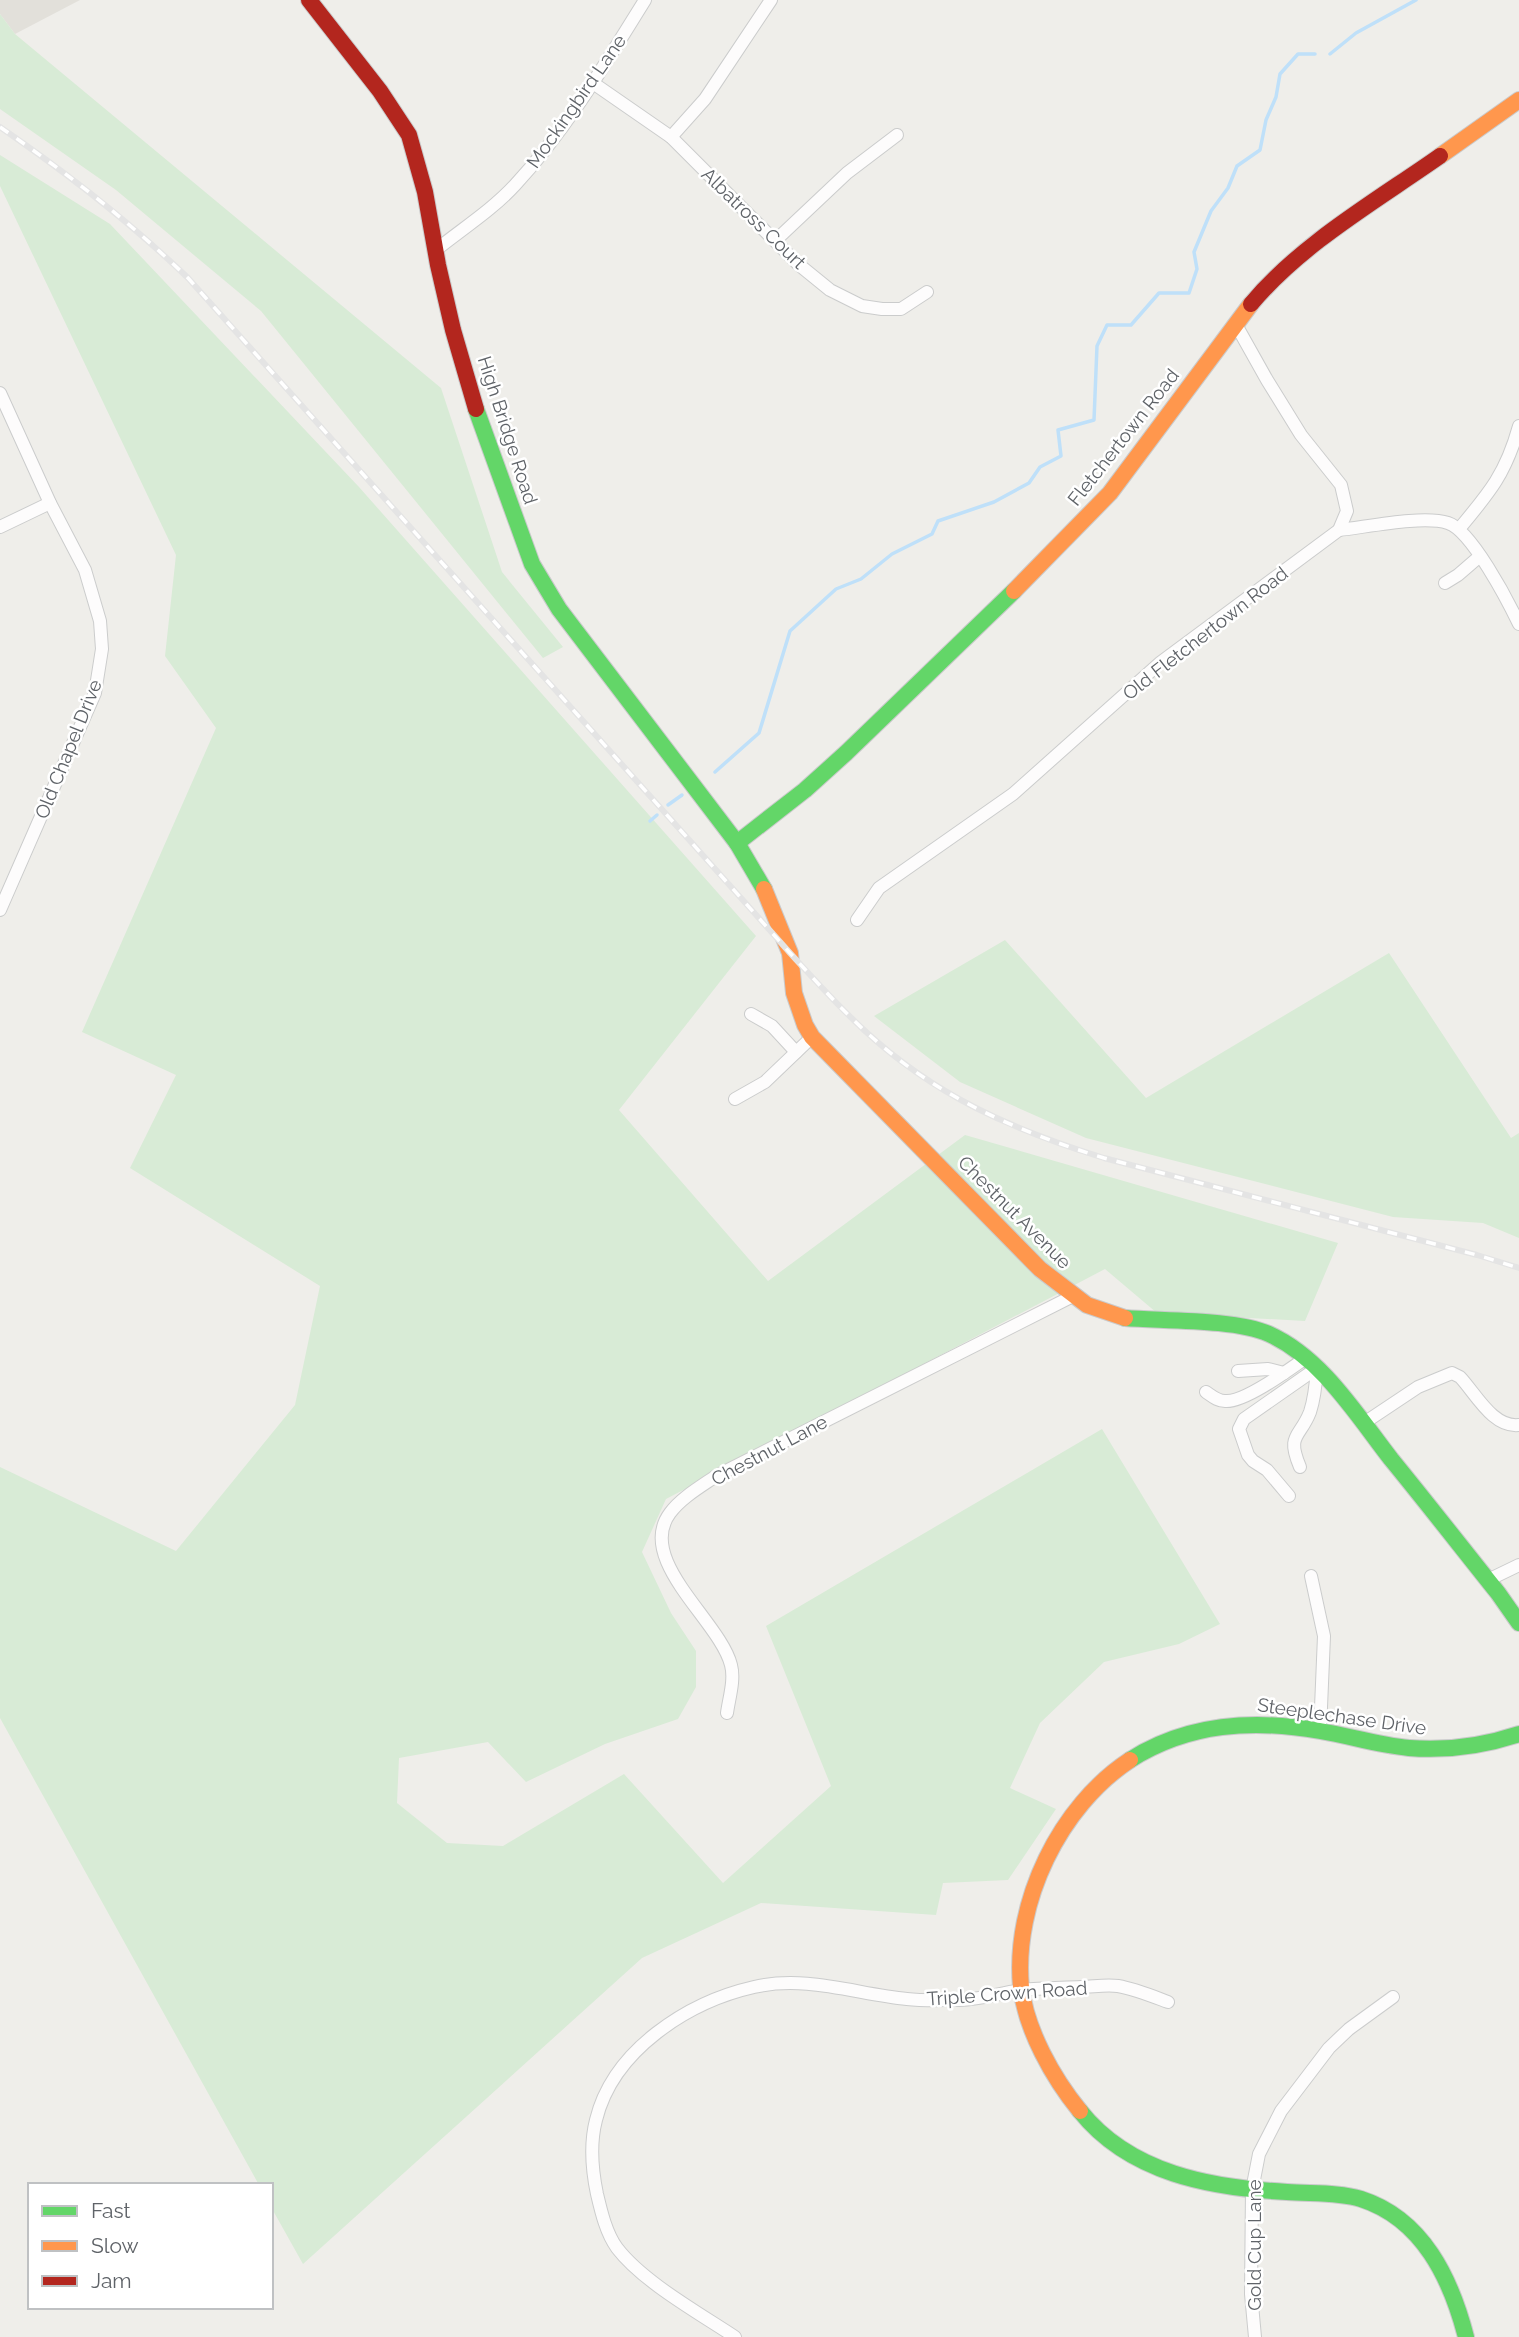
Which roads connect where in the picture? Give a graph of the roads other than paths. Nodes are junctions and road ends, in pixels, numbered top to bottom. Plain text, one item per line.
1 (309, 0) edge
2 (645, 0) edge
3 (771, 0) edge
4 (593, 83) junction
5 (1519, 100) edge
6 (897, 135) dead end
7 (671, 137) junction
8 (776, 240) junction
9 (436, 250) junction
10 (927, 292) dead end
11 (1235, 323) junction
12 (0, 393) edge
13 (1519, 426) edge
14 (50, 503) junction
15 (0, 527) edge
16 (1459, 529) junction
17 (1339, 530) junction
18 (1480, 556) junction
19 (1445, 583) dead end
20 (1519, 624) edge
21 (737, 843) junction
22 (0, 910) edge
23 (857, 920) dead end
24 (751, 1014) dead end
25 (812, 1037) junction
26 (796, 1052) junction
27 (734, 1099) dead end
28 (1073, 1296) junction
29 (1312, 1363) junction
30 (1238, 1371) dead end
31 (1284, 1373) junction
32 (1206, 1392) dead end
33 (1363, 1423) junction
34 (1519, 1425) edge
35 (1300, 1466) dead end
36 (1289, 1496) dead end
37 (1519, 1565) edge
38 (1311, 1576) dead end
39 (1488, 1580) junction
40 (1519, 1623) edge
41 (727, 1713) dead end
42 (1320, 1731) junction
43 (1519, 1734) edge
44 (1021, 1990) junction
45 (1393, 1997) dead end
46 (1168, 2002) dead end
47 (1252, 2190) junction
48 (735, 2337) edge
49 (1255, 2337) edge
50 (1466, 2337) edge

1 - 9 street, High Bridge Road
2 - 4 street, Mockingbird Lane
3 - 7 street
4 - 7 street, Albatross Court
4 - 9 street, Mockingbird Lane
5 - 11 street, Fletchertown Road
6 - 8 street
7 - 8 street, Albatross Court
8 - 10 street, Albatross Court
9 - 21 street, High Bridge Road
11 - 17 street
11 - 21 street, Fletchertown Road
12 - 14 street, Old Chapel Drive
13 - 16 street
14 - 15 street
14 - 22 street, Old Chapel Drive
16 - 17 street
16 - 18 street
17 - 23 street, Old Fletchertown Road
18 - 19 street
18 - 20 street
21 - 25 street, Chestnut Avenue
24 - 26 street
25 - 26 street
25 - 28 street, Chestnut Avenue
26 - 27 street
28 - 29 street, Chestnut Avenue
28 - 41 street, Chestnut Lane
29 - 31 street
29 - 33 street, Chestnut Avenue
29 - 35 street
29 - 36 street
30 - 31 street
31 - 32 street
33 - 34 street
33 - 39 street, Chestnut Avenue
37 - 39 street
38 - 42 street
39 - 40 street, Chestnut Avenue
42 - 43 street, Steeplechase Drive
42 - 44 street, Steeplechase Drive
44 - 46 street, Triple Crown Road
44 - 47 street, Steeplechase Drive
44 - 48 street, Triple Crown Road
45 - 47 street, Gold Cup Lane
47 - 49 street, Gold Cup Lane
47 - 50 street, Steeplechase Drive

